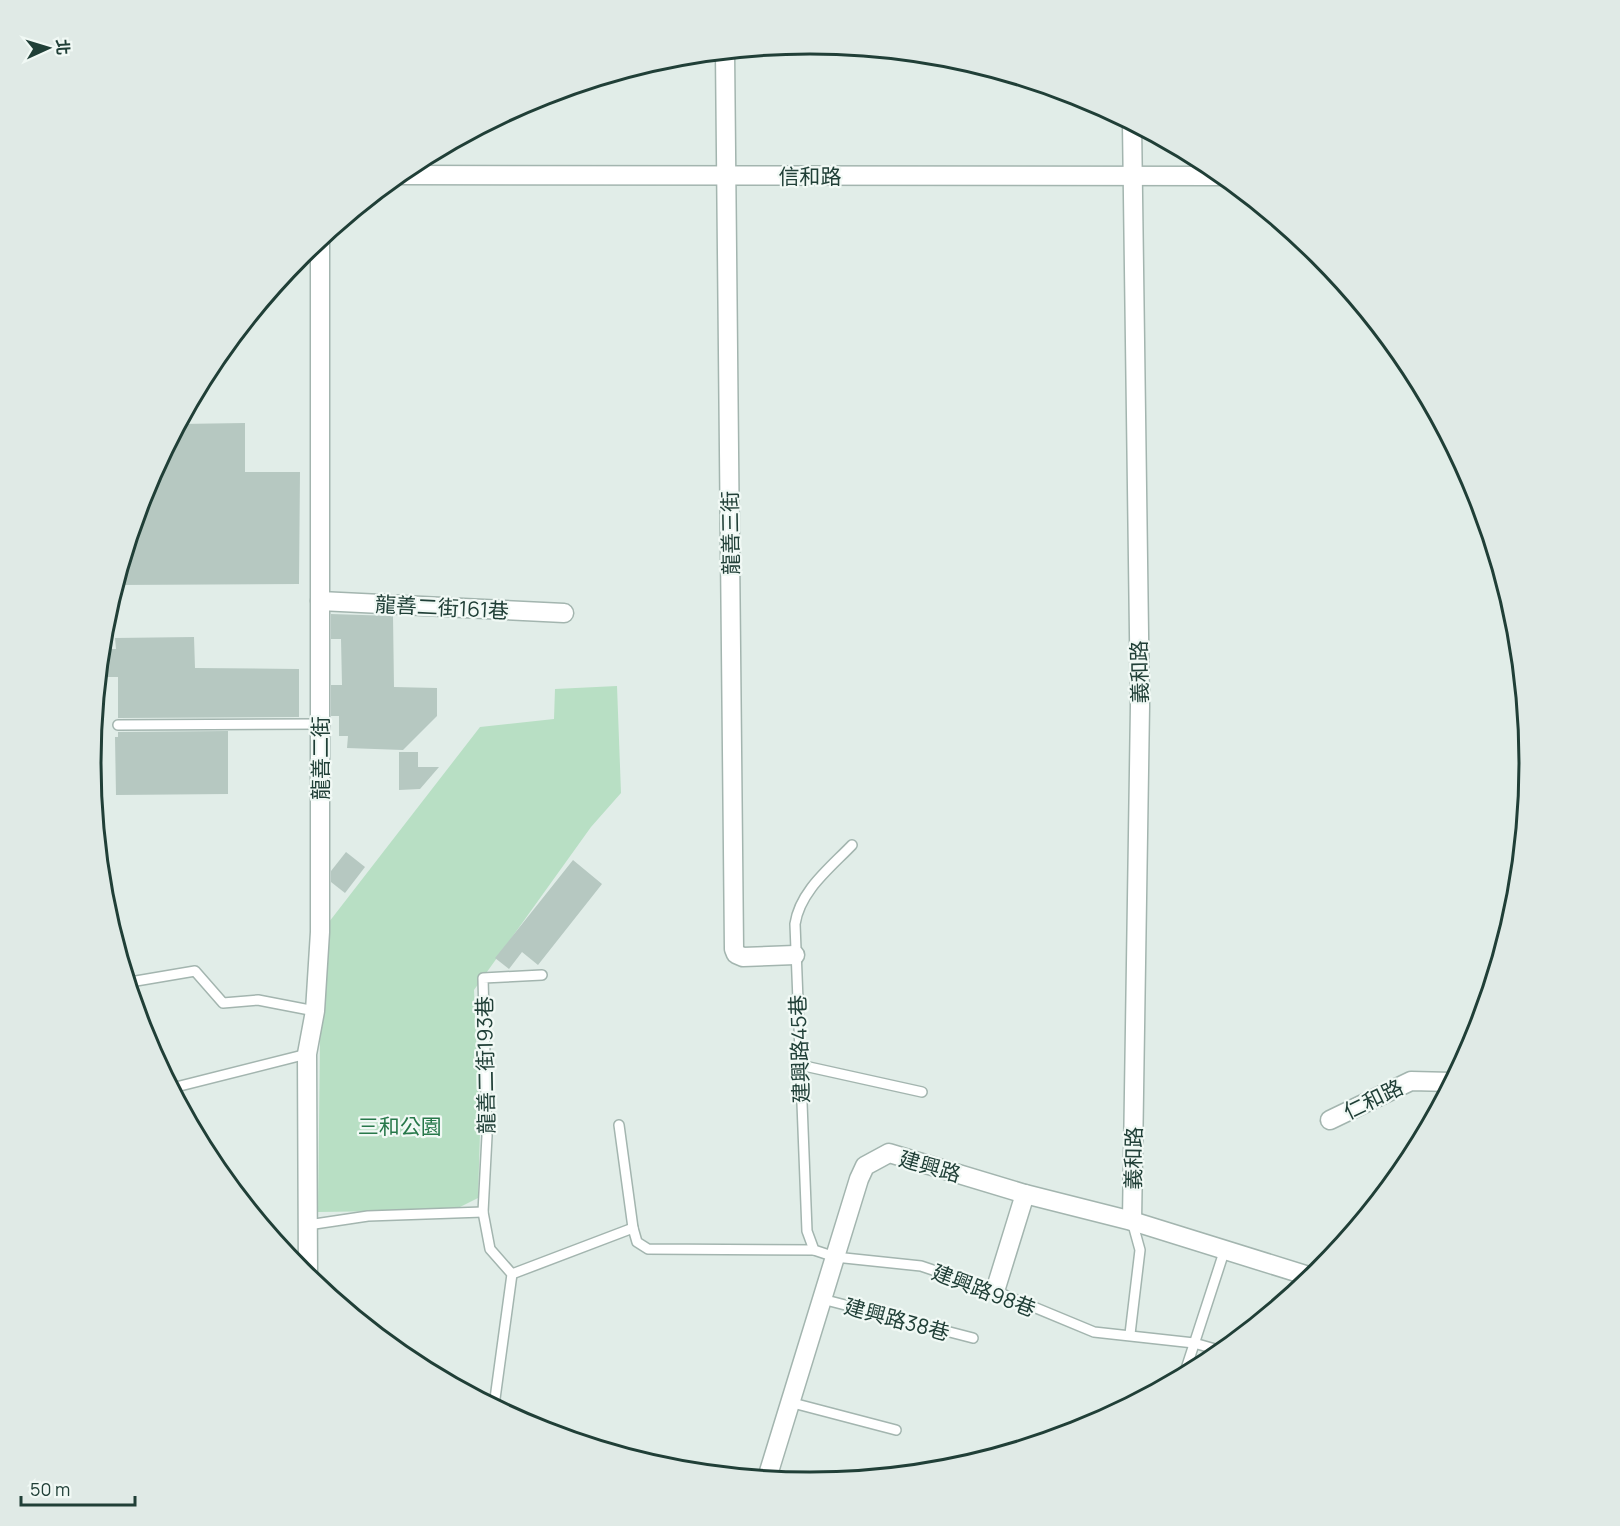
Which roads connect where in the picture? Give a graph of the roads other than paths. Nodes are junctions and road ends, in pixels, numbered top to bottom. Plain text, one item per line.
1 (725, 59) edge
2 (1132, 131) edge
3 (413, 175) edge
4 (726, 176) junction
5 (1132, 176) junction
6 (1208, 176) edge
7 (320, 252) edge
8 (320, 601) junction
9 (564, 613) dead end
10 (320, 724) junction
11 (117, 725) dead end
12 (852, 845) dead end
13 (795, 955) junction
14 (542, 975) dead end
15 (136, 981) edge
16 (315, 1011) junction
17 (307, 1054) junction
18 (800, 1065) junction
19 (1443, 1082) edge
20 (179, 1086) edge
21 (922, 1092) dead end
22 (1330, 1120) dead end
23 (619, 1125) dead end
24 (1025, 1194) junction
25 (483, 1212) junction
26 (1132, 1221) junction
27 (308, 1225) junction
28 (633, 1228) junction
29 (814, 1250) junction
30 (1224, 1251) junction
31 (835, 1257) junction
32 (308, 1263) edge
33 (512, 1274) junction
34 (1301, 1274) edge
35 (995, 1291) junction
36 (822, 1299) junction
37 (1130, 1334) junction
38 (973, 1338) dead end
39 (1194, 1343) junction
40 (1211, 1348) edge
41 (1188, 1363) edge
42 (495, 1398) edge
43 (789, 1402) junction
44 (896, 1430) dead end
45 (769, 1470) edge

1 - 4 street, 龍善三街
2 - 5 street, 義和路
3 - 4 street, 信和路
4 - 5 street, 信和路
4 - 13 street, 龍善三街
5 - 6 street, 信和路
5 - 26 street, 義和路
7 - 8 street, 龍善二街
8 - 9 street, 龍善二街161巷
8 - 10 street, 龍善二街
10 - 11 lane
10 - 16 street, 龍善二街
12 - 13 lane, 建興路45巷
13 - 18 lane, 建興路45巷
14 - 25 lane, 龍善二街193巷
15 - 16 lane
16 - 17 street, 龍善二街
17 - 20 lane
17 - 27 street, 龍善二街
18 - 21 lane
18 - 29 lane, 建興路45巷
19 - 22 street, 仁和路
23 - 28 lane
24 - 26 street, 建興路
24 - 31 street, 建興路
24 - 35 street
25 - 27 lane
25 - 33 lane, 龍善二街193巷
26 - 30 street, 建興路
26 - 37 lane
27 - 32 street, 龍善二街
28 - 29 lane
28 - 33 lane
29 - 31 lane
30 - 34 street, 建興路
30 - 39 lane
31 - 35 lane, 建興路98巷
31 - 36 street, 建興路
33 - 42 lane
35 - 37 lane, 建興路98巷
36 - 38 lane, 建興路38巷
36 - 43 street, 建興路
37 - 39 lane, 建興路98巷
39 - 40 lane, 建興路98巷
39 - 41 lane
43 - 44 lane
43 - 45 street, 建興路

